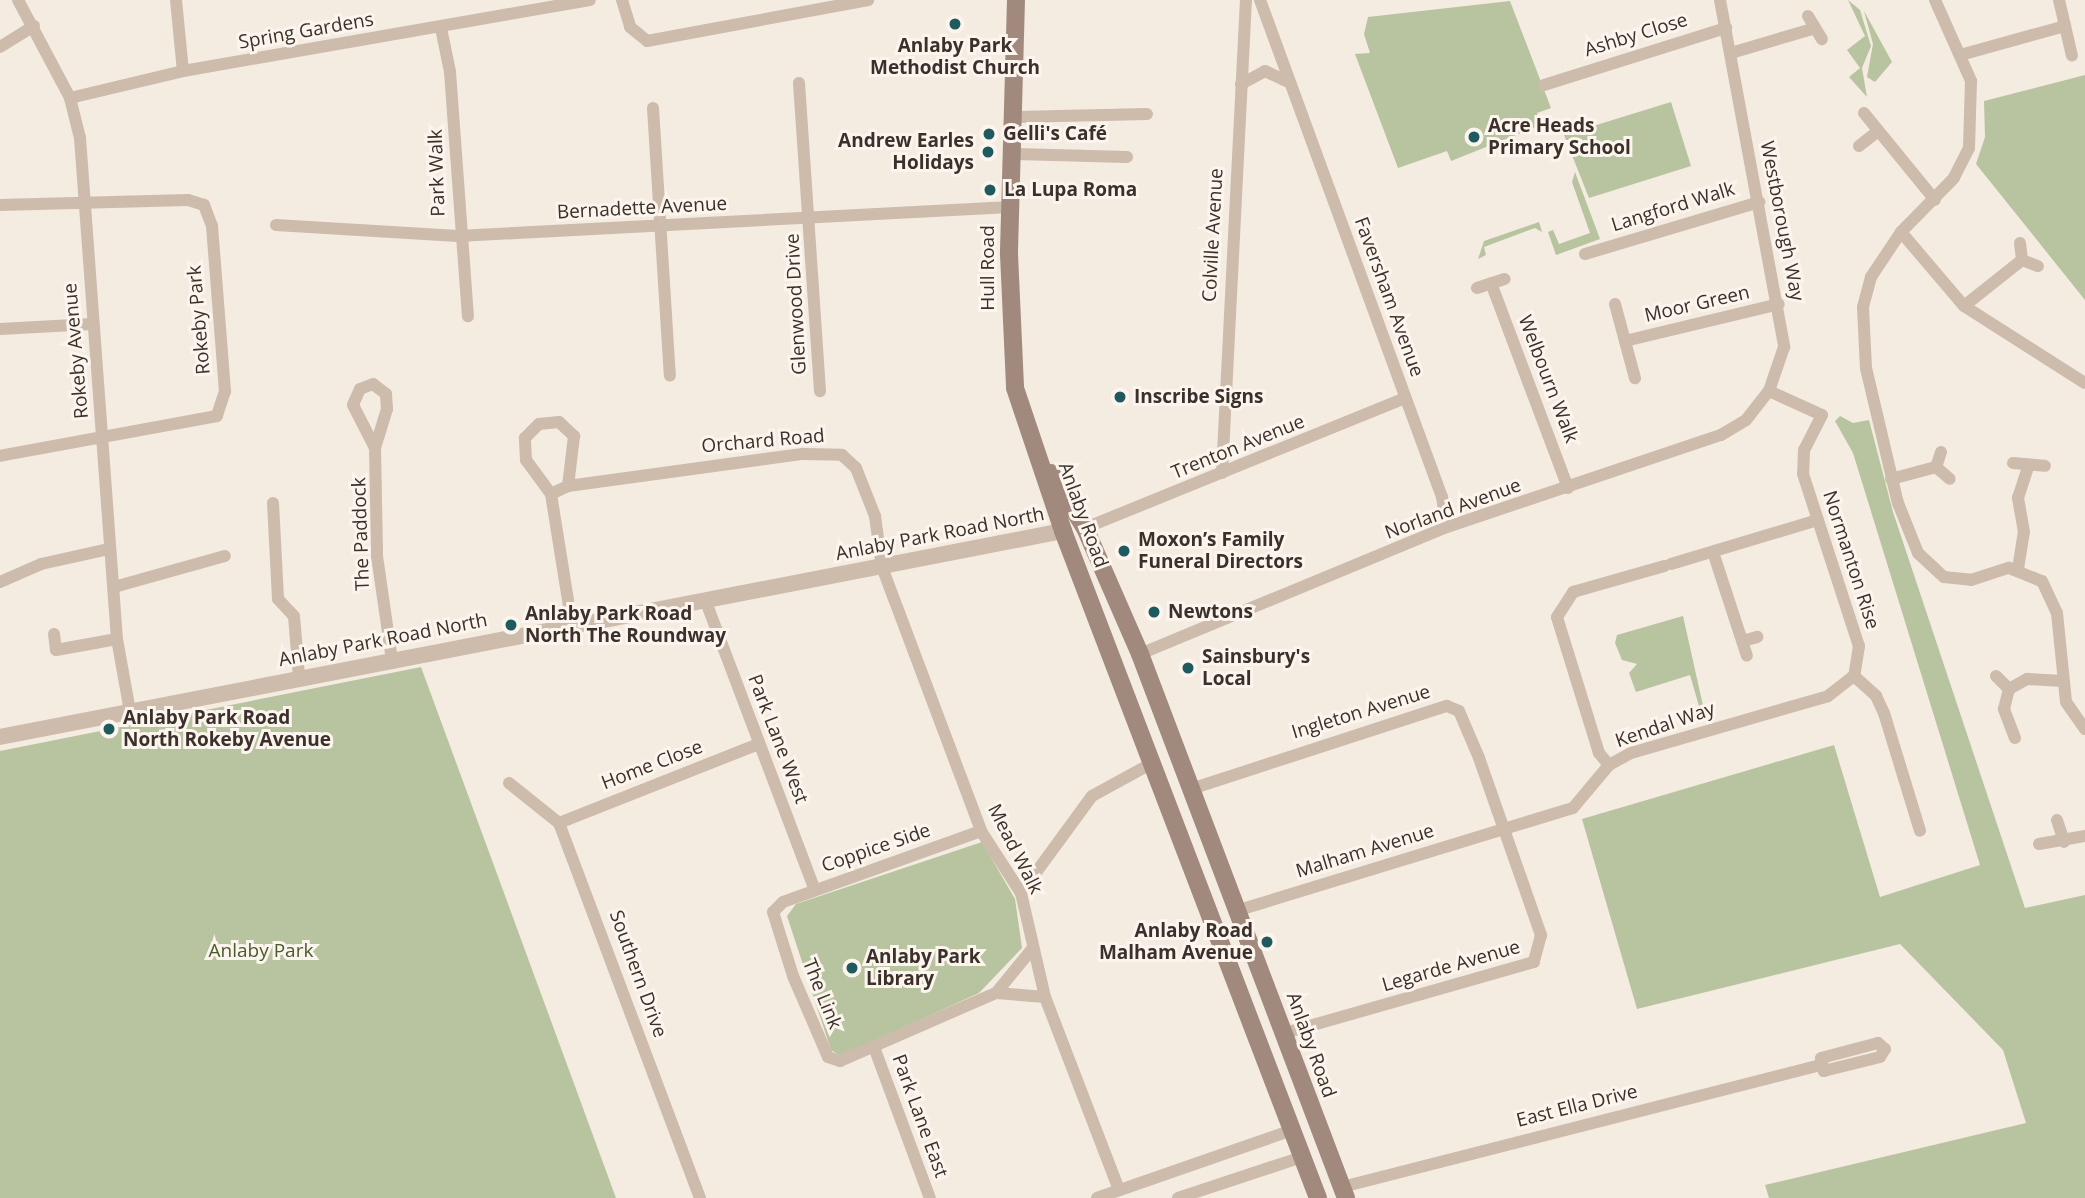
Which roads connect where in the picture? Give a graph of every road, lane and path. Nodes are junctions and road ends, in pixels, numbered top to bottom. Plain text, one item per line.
1 (18, 0) edge
2 (176, 0) edge
3 (590, 0) edge
4 (622, 0) edge
5 (868, 0) edge
6 (1016, 0) edge
7 (1246, 0) edge
8 (1260, 0) edge
9 (1720, 0) edge
10 (1935, 0) edge
11 (2059, 0) edge
12 (1808, 16) dead end
13 (34, 26) junction
14 (2065, 26) junction
15 (441, 28) junction
16 (1726, 28) junction
17 (1812, 29) junction
18 (1822, 40) dead end
19 (0, 47) edge
20 (1731, 53) junction
21 (1964, 54) junction
22 (2072, 56) dead end
23 (183, 71) junction
24 (1558, 80) junction
25 (1289, 82) junction
26 (799, 83) dead end
27 (1241, 84) junction
28 (1544, 85) dead end
29 (1563, 94) dead end
30 (70, 98) junction
31 (653, 108) dead end
32 (1864, 113) dead end
33 (1147, 114) dead end
34 (1014, 117) junction
35 (1878, 131) junction
36 (1859, 146) dead end
37 (1013, 154) junction
38 (1127, 157) dead end
39 (1935, 200) junction
40 (1759, 202) junction
41 (84, 203) junction
42 (0, 205) edge
43 (1010, 207) junction
44 (811, 215) junction
45 (276, 225) dead end
46 (662, 226) junction
47 (1901, 232) junction
48 (457, 236) junction
49 (2020, 243) dead end
50 (1599, 249) junction
51 (1585, 254) dead end
52 (2022, 260) junction
53 (1603, 262) dead end
54 (2038, 266) dead end
55 (1505, 279) dead end
56 (1491, 283) junction
57 (1477, 288) dead end
58 (1615, 304) dead end
59 (1779, 304) junction
60 (1964, 306) junction
61 (468, 316) dead end
62 (92, 324) junction
63 (0, 329) edge
64 (1625, 341) junction
65 (670, 375) dead end
66 (1635, 378) dead end
67 (2085, 383) edge
68 (820, 391) dead end
69 (1769, 391) junction
70 (1405, 398) junction
71 (102, 437) junction
72 (375, 448) dead end
73 (1037, 449) junction
74 (1941, 452) dead end
75 (0, 456) edge
76 (2013, 463) dead end
77 (2045, 466) dead end
78 (1936, 467) junction
79 (2028, 467) junction
80 (1222, 472) junction
81 (1891, 479) junction
82 (1950, 479) dead end
83 (568, 486) junction
84 (1568, 488) junction
85 (551, 494) junction
86 (273, 503) dead end
87 (1818, 520) junction
88 (1447, 527) junction
89 (1085, 528) junction
90 (1063, 531) junction
91 (109, 549) junction
92 (1713, 552) junction
93 (225, 556) dead end
94 (882, 567) junction
95 (2018, 569) junction
96 (1650, 570) junction
97 (0, 582) edge
98 (1654, 584) dead end
99 (114, 587) junction
100 (706, 601) junction
101 (572, 625) junction
102 (54, 634) dead end
103 (1757, 637) dead end
104 (117, 639) junction
105 (1743, 641) junction
106 (1140, 654) junction
107 (1747, 656) dead end
108 (392, 660) junction
109 (1854, 676) junction
110 (1996, 676) dead end
111 (299, 677) junction
112 (2063, 681) junction
113 (2009, 689) junction
114 (130, 710) junction
115 (2085, 729) edge
116 (0, 737) edge
117 (2015, 738) dead end
118 (760, 744) junction
119 (1154, 762) junction
120 (1609, 765) junction
121 (509, 783) dead end
122 (1194, 788) junction
123 (2057, 820) dead end
124 (559, 823) junction
125 (981, 831) junction
126 (1502, 831) junction
127 (1920, 831) dead end
128 (2085, 836) edge
129 (2064, 842) junction
130 (2039, 844) dead end
131 (815, 890) junction
132 (1021, 892) junction
133 (783, 902) joint
134 (1239, 911) junction
135 (1033, 948) junction
136 (996, 993) junction
137 (1045, 997) junction
138 (1284, 1033) junction
139 (874, 1047) junction
140 (1822, 1065) dead end
141 (1293, 1130) junction
142 (1302, 1157) junction
143 (1119, 1190) junction
144 (1344, 1192) edge
145 (926, 1197) edge
146 (700, 1198) edge
147 (1097, 1198) edge
148 (1178, 1198) edge
149 (1318, 1198) edge

1 - 13 street, Rokeby Avenue
2 - 23 street
3 - 15 street, Spring Gardens
4 - 5 street
6 - 34 main road, Hull Road
7 - 27 street, Colville Avenue
8 - 25 street, Faversham Avenue
9 - 16 street, Westborough Way
10 - 21 street
11 - 14 street
12 - 17 street
13 - 19 street
13 - 30 street, Rokeby Avenue
14 - 21 street
14 - 22 street
15 - 23 street, Spring Gardens
15 - 48 street, Park Walk
16 - 20 street, Westborough Way
16 - 24 street, Ashby Close
17 - 18 street
17 - 20 street
20 - 40 street, Westborough Way
21 - 39 street
23 - 30 street, Spring Gardens
24 - 28 street, Ashby Close
24 - 29 street
25 - 27 street
25 - 70 street, Faversham Avenue
26 - 44 street, Glenwood Drive
27 - 80 street, Colville Avenue
30 - 41 street, Rokeby Avenue
31 - 46 street
32 - 35 street
33 - 34 street
34 - 37 main road, Hull Road
35 - 36 street
35 - 39 street
37 - 38 street
37 - 43 main road, Hull Road
39 - 47 street
40 - 50 street, Langford Walk
40 - 59 street, Westborough Way
41 - 42 street, Rokeby Park
41 - 62 street, Rokeby Avenue
41 - 71 street, Rokeby Park
43 - 44 street, Bernadette Avenue
43 - 73 main road, Hull Road
44 - 46 street, Bernadette Avenue
44 - 68 street, Glenwood Drive
45 - 48 street, Bernadette Avenue
46 - 48 street, Bernadette Avenue
46 - 65 street
47 - 60 street
47 - 81 street
48 - 61 street, Park Walk
49 - 52 street
50 - 51 street, Langford Walk
50 - 53 street, Langford Walk
52 - 54 street
52 - 60 street
55 - 56 street
56 - 57 street
56 - 84 street, Welbourn Walk
58 - 64 street, Moor Green
59 - 64 street, Moor Green
59 - 69 street, Westborough Way
60 - 67 street
62 - 63 street
62 - 71 street, Rokeby Avenue
64 - 66 street, Moor Green
69 - 84 street, Norland Avenue
69 - 87 street, Normanton Rise
70 - 80 street, Trenton Avenue
70 - 88 street, Faversham Avenue
71 - 75 street, Rokeby Park
71 - 91 street, Rokeby Avenue
72 - 108 street, The Paddock
73 - 89 main road, Anlaby Road
73 - 90 main road, Anlaby Road
74 - 78 street
76 - 79 street
77 - 79 street
78 - 81 street
78 - 82 street
79 - 95 street
80 - 89 street, Trenton Avenue
81 - 95 street
83 - 85 street
83 - 85 street
83 - 94 street, Orchard Road
84 - 88 street, Norland Avenue
85 - 101 street
86 - 111 street
87 - 92 street
87 - 109 street, Normanton Rise
88 - 106 street, Norland Avenue
89 - 106 main road, Anlaby Road
90 - 94 street, Anlaby Park Road North
90 - 119 main road, Anlaby Road
91 - 97 street
91 - 99 street, Rokeby Avenue
92 - 96 street
92 - 105 street
93 - 99 street
94 - 100 street, Anlaby Park Road North
94 - 125 street, Mead Walk
95 - 112 street
96 - 98 street
96 - 120 street
99 - 104 street, Rokeby Avenue
100 - 101 street, Anlaby Park Road North
100 - 118 street, Park Lane West
101 - 108 street, Anlaby Park Road North
102 - 104 street
103 - 105 street
104 - 114 street, Rokeby Avenue
105 - 107 street
106 - 122 main road, Anlaby Road
108 - 111 street, Anlaby Park Road North
109 - 120 street, Kendal Way
109 - 127 street
110 - 113 street
111 - 114 street, Anlaby Park Road North
112 - 113 street
112 - 115 street
113 - 117 street
114 - 116 street, Anlaby Park Road North
118 - 124 street, Home Close
118 - 131 street, Park Lane West
119 - 132 street
119 - 141 main road, Anlaby Road
120 - 126 street, Kendal Way
121 - 124 street
122 - 126 street, Ingleton Avenue
122 - 134 main road, Anlaby Road
123 - 129 street
124 - 146 street, Southern Drive
125 - 131 street, Coppice Side
125 - 132 street, Mead Walk
126 - 134 street, Malham Avenue
126 - 138 street, Legarde Avenue
128 - 129 street
129 - 130 street
131 - 133 street, Coppice Side
132 - 135 street, Mead Walk
133 - 139 street, The Link
134 - 138 main road, Anlaby Road
135 - 136 street
135 - 137 street, Mead Walk
136 - 137 street
136 - 139 street
137 - 143 street, Mead Walk
138 - 144 main road, Anlaby Road
139 - 145 street, Park Lane East
140 - 144 street, East Ella Drive
141 - 142 main road, Anlaby Road
141 - 143 street
142 - 148 street
142 - 149 main road, Anlaby Road
143 - 147 street

